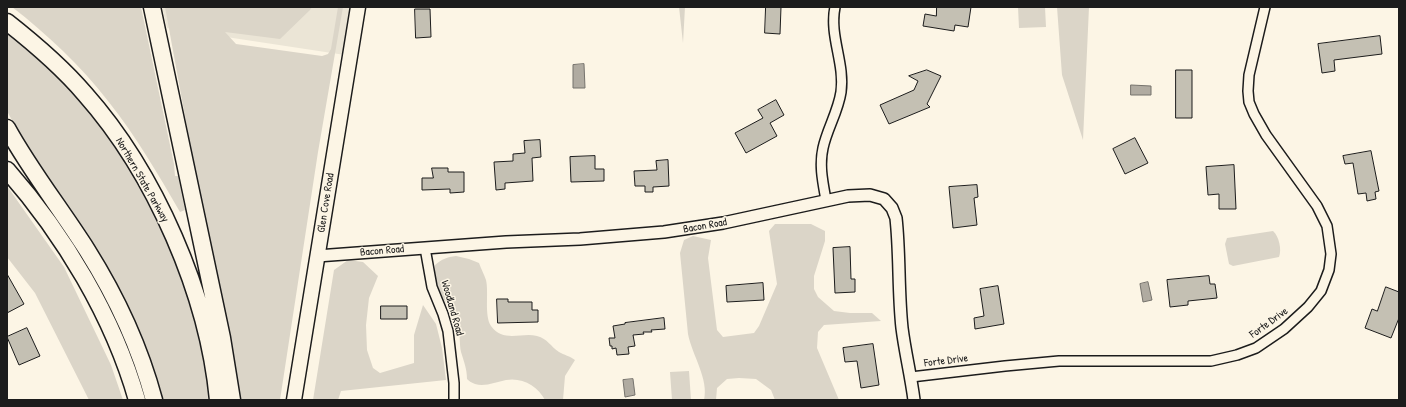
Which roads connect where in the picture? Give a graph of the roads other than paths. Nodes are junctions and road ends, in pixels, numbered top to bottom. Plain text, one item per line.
1 (152, 7) edge
2 (358, 7) edge
3 (836, 7) edge
4 (1265, 7) edge
5 (7, 22) edge
6 (7, 128) edge
7 (7, 170) edge
8 (826, 200) junction
9 (424, 248) junction
10 (317, 256) junction
11 (911, 377) junction
12 (137, 400) edge
13 (154, 400) edge
14 (218, 400) edge
15 (232, 400) edge
16 (294, 400) edge
17 (454, 400) edge
18 (914, 400) edge

1 - 15 highway
2 - 10 main road, Glen Cove Road
3 - 8 street
4 - 11 street, Forte Drive
5 - 14 highway, Northern State Parkway
6 - 13 highway
7 - 12 highway
8 - 9 street, Bacon Road
8 - 11 street, Bacon Road
9 - 10 street, Bacon Road
9 - 17 street, Woodland Road
10 - 16 main road, Glen Cove Road
11 - 18 street, Bacon Road

